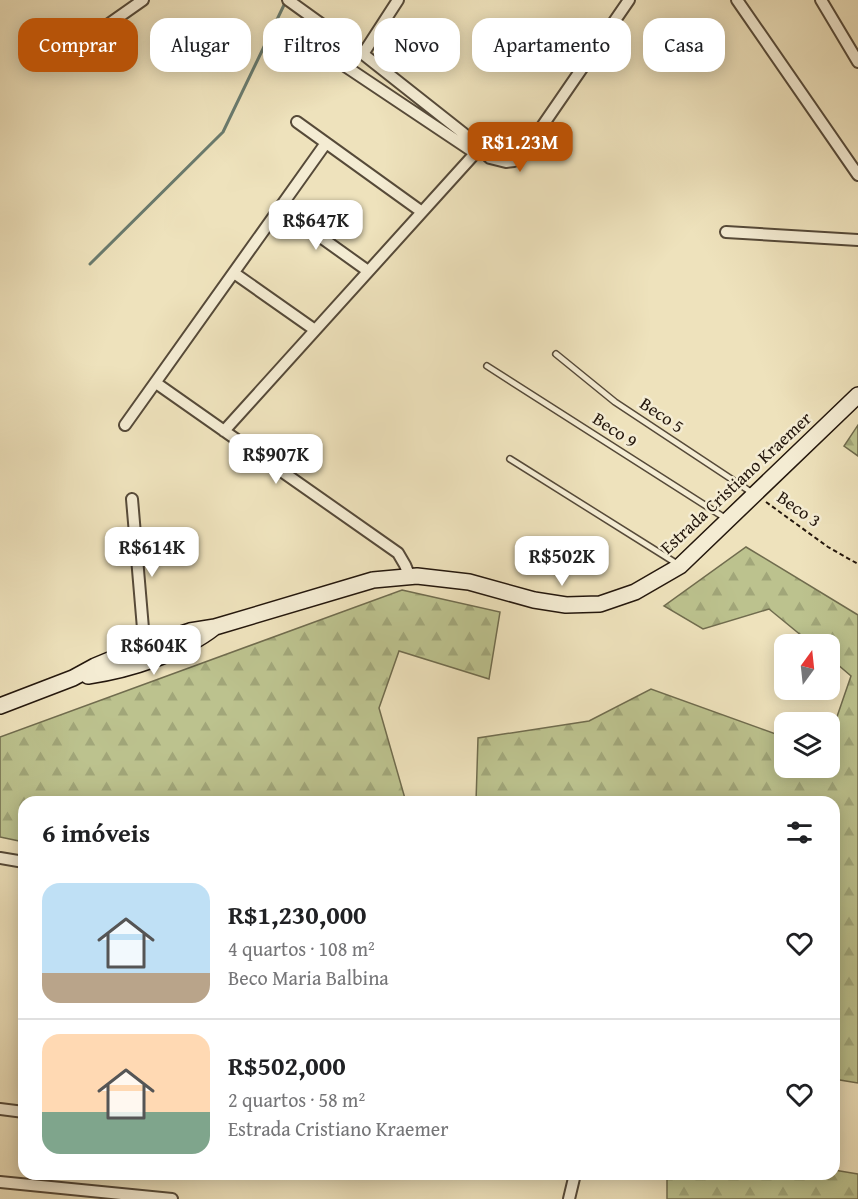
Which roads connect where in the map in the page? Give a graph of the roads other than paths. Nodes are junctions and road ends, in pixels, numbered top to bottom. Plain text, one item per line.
1 (143, 0) edge
2 (288, 0) edge
3 (398, 0) edge
4 (629, 0) edge
5 (737, 0) edge
6 (821, 0) edge
7 (117, 18) edge
8 (363, 54) junction
9 (858, 62) edge
10 (354, 72) edge
11 (297, 122) dead end
12 (326, 143) junction
13 (477, 151) junction
14 (858, 175) edge
15 (280, 208) junction
16 (422, 212) junction
17 (726, 232) dead end
18 (858, 240) edge
19 (368, 271) junction
20 (234, 273) junction
21 (315, 330) junction
22 (556, 354) dead end
23 (487, 366) dead end
24 (156, 383) junction
25 (858, 395) edge
26 (125, 424) dead end
27 (224, 431) junction
28 (510, 459) dead end
29 (755, 495) junction
30 (132, 499) dead end
31 (728, 520) junction
32 (680, 566) junction
33 (410, 577) junction
34 (145, 654) junction
35 (0, 706) edge
36 (0, 858) edge
37 (18, 861) edge
38 (0, 1109) edge
39 (18, 1111) edge
40 (574, 1180) edge
41 (0, 1182) edge
42 (172, 1199) edge
43 (569, 1199) edge

1 - 7 street
2 - 8 street
3 - 8 street
4 - 13 street
5 - 14 street
6 - 9 street
8 - 13 street
10 - 13 street
11 - 12 street
12 - 15 street
12 - 16 street
13 - 16 street
15 - 19 street
15 - 20 street
16 - 19 street
17 - 18 street
19 - 21 street
20 - 21 street
20 - 24 street
21 - 27 street
22 - 29 lane, Beco 5
23 - 31 lane, Beco 9
24 - 26 street
24 - 27 street
25 - 29 main road, Estrada Cristiano Kraemer
27 - 33 street
28 - 32 lane
29 - 31 main road, Estrada Cristiano Kraemer
30 - 34 street
31 - 32 main road, Estrada Cristiano Kraemer
32 - 33 main road, Estrada Cristiano Kraemer
33 - 34 main road, Estrada Cristiano Kraemer
34 - 35 main road, Estrada Cristiano Kraemer
36 - 37 street
38 - 39 street
40 - 43 street
41 - 42 street

